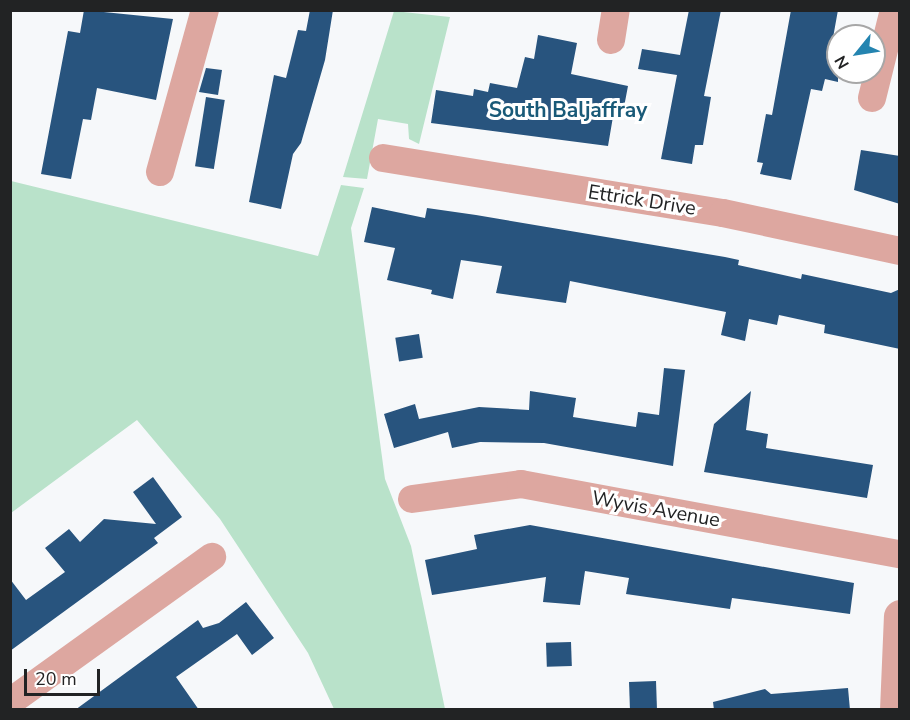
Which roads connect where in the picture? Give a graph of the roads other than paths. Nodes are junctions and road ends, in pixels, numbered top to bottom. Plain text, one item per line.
1 (205, 10) edge
2 (616, 10) edge
3 (894, 10) edge
4 (611, 40) dead end
5 (872, 98) dead end
6 (383, 158) dead end
7 (160, 172) dead end
8 (900, 250) edge
9 (411, 500) dead end
10 (900, 554) edge
11 (212, 557) dead end
12 (900, 616) edge
13 (10, 702) edge
14 (896, 710) edge

1 - 7 street
2 - 4 street
3 - 5 street
6 - 8 street, Ettrick Drive
9 - 10 street, Wyvis Avenue
11 - 13 street
12 - 14 street

